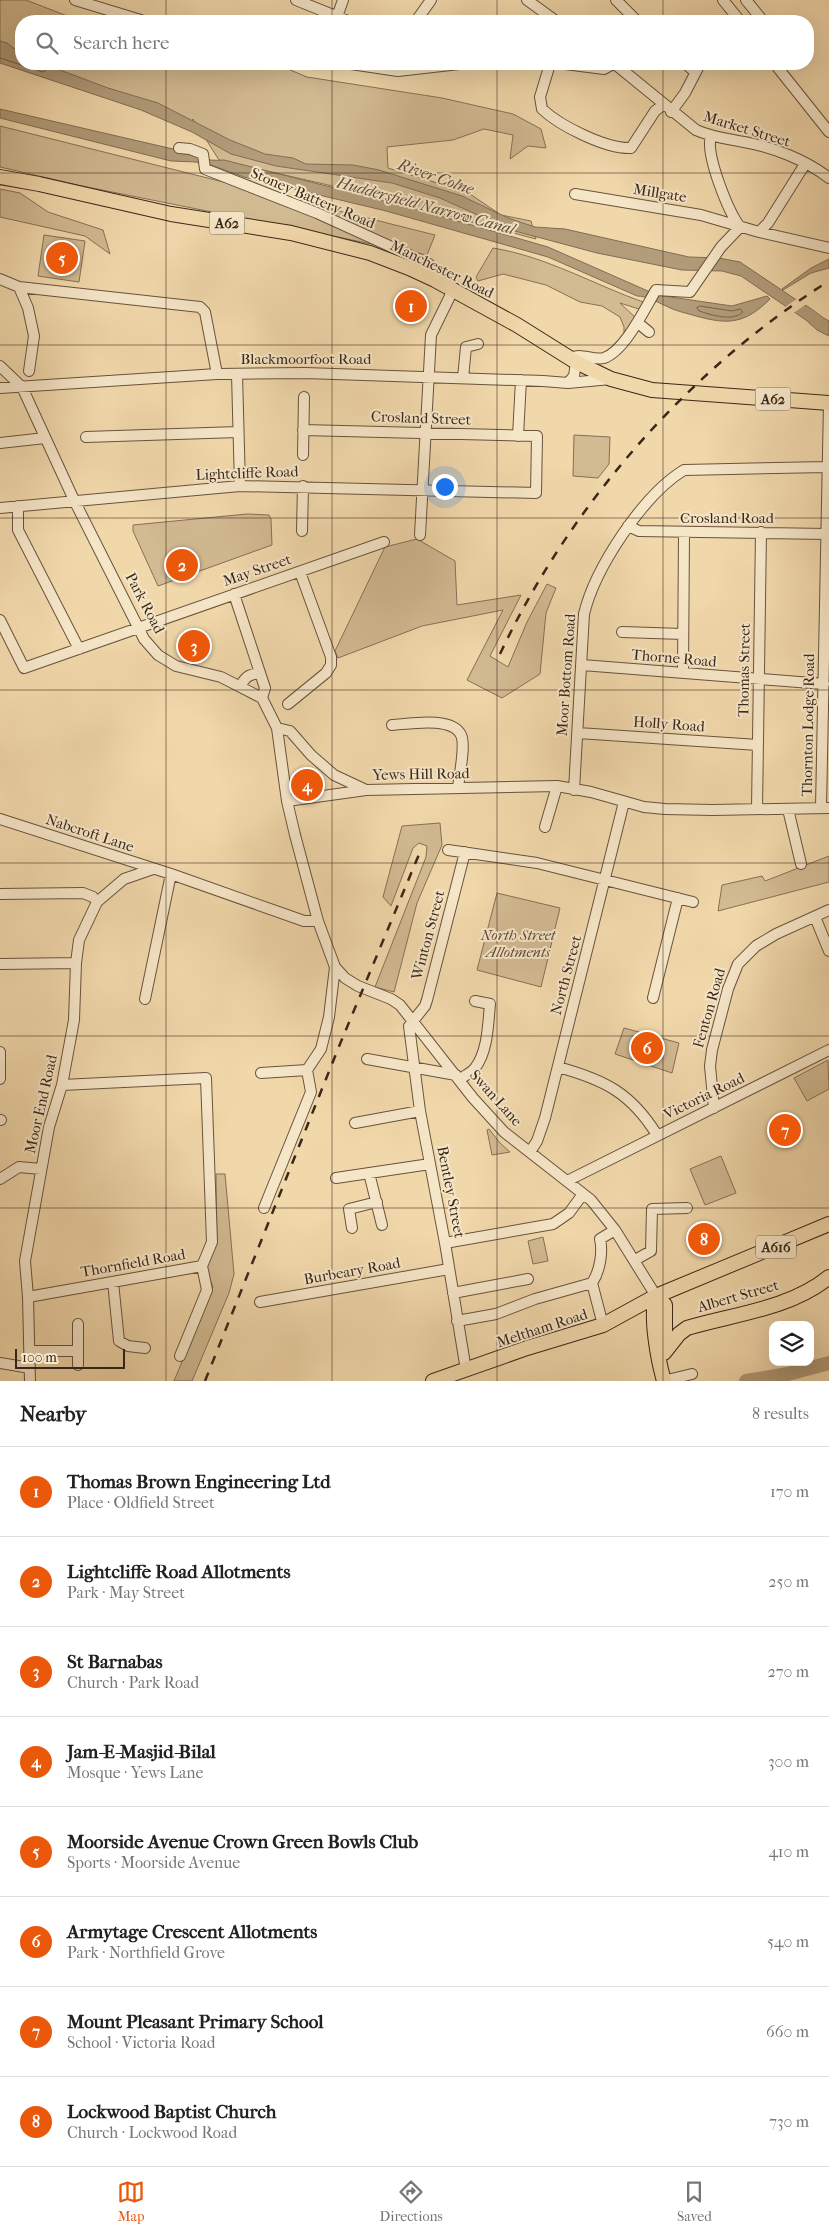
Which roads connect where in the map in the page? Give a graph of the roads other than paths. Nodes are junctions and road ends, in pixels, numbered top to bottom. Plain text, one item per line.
1 (75, 0) edge
2 (296, 0) edge
3 (343, 0) edge
4 (430, 0) edge
5 (526, 0) edge
6 (616, 0) edge
7 (723, 0) edge
8 (746, 0) edge
9 (124, 15) edge
10 (332, 15) edge
11 (338, 15) edge
12 (420, 15) edge
13 (547, 15) edge
14 (631, 15) edge
15 (734, 15) edge
16 (758, 15) edge
17 (391, 70) edge
18 (406, 70) edge
19 (548, 70) edge
20 (621, 70) edge
21 (696, 70) edge
22 (780, 70) edge
23 (667, 108) junction
24 (829, 132) edge
25 (711, 136) junction
26 (179, 148) dead end
27 (805, 164) junction
28 (0, 177) edge
29 (829, 178) edge
30 (575, 194) dead end
31 (740, 227) junction
32 (760, 232) junction
33 (829, 248) edge
34 (0, 279) edge
35 (435, 280) junction
36 (19, 287) junction
37 (453, 290) junction
38 (638, 323) junction
39 (649, 332) dead end
40 (478, 344) dead end
41 (573, 360) junction
42 (0, 366) edge
43 (29, 371) dead end
44 (217, 374) junction
45 (237, 374) junction
46 (428, 376) junction
47 (463, 378) junction
48 (611, 379) junction
49 (521, 380) junction
50 (568, 383) junction
51 (22, 387) junction
52 (0, 388) edge
53 (304, 397) dead end
54 (829, 403) edge
55 (303, 430) junction
56 (238, 432) junction
57 (425, 433) junction
58 (518, 436) junction
59 (86, 437) dead end
60 (45, 438) junction
61 (0, 443) edge
62 (302, 455) dead end
63 (827, 467) junction
64 (240, 486) junction
65 (303, 486) junction
66 (422, 490) junction
67 (536, 493) joint
68 (74, 500) junction
69 (18, 506) junction
70 (0, 508) edge
71 (628, 526) junction
72 (302, 532) dead end
73 (761, 532) junction
74 (684, 533) junction
75 (828, 534) junction
76 (420, 535) dead end
77 (384, 542) dead end
78 (300, 572) junction
79 (234, 594) junction
80 (0, 620) edge
81 (139, 627) junction
82 (622, 632) dead end
83 (683, 634) junction
84 (79, 649) junction
85 (582, 665) junction
86 (260, 673) junction
87 (683, 673) junction
88 (759, 679) junction
89 (824, 684) junction
90 (241, 686) junction
91 (262, 698) junction
92 (288, 704) dead end
93 (392, 725) dead end
94 (277, 728) junction
95 (578, 732) junction
96 (758, 745) junction
97 (557, 786) junction
98 (458, 788) junction
99 (366, 790) junction
100 (574, 790) junction
101 (288, 801) junction
102 (624, 802) junction
103 (825, 808) edge
104 (757, 809) junction
105 (788, 809) junction
106 (0, 819) edge
107 (545, 827) dead end
108 (448, 850) dead end
109 (466, 852) junction
110 (801, 864) dead end
111 (153, 869) junction
112 (171, 874) junction
113 (606, 880) junction
114 (0, 894) edge
115 (678, 898) junction
116 (97, 902) junction
117 (693, 902) dead end
118 (829, 910) edge
119 (815, 917) junction
120 (318, 921) junction
121 (829, 951) edge
122 (76, 963) junction
123 (0, 964) edge
124 (335, 967) junction
125 (653, 998) dead end
126 (145, 999) dead end
127 (475, 1001) dead end
128 (413, 1021) junction
129 (829, 1050) edge
130 (0, 1053) edge
131 (367, 1059) dead end
132 (415, 1067) junction
133 (558, 1067) junction
134 (307, 1070) junction
135 (261, 1073) dead end
136 (457, 1077) junction
137 (0, 1079) edge
138 (62, 1085) junction
139 (714, 1108) junction
140 (420, 1111) junction
141 (355, 1124) dead end
142 (657, 1135) junction
143 (530, 1152) junction
144 (430, 1164) junction
145 (41, 1169) junction
146 (592, 1169) junction
147 (369, 1173) junction
148 (336, 1178) dead end
149 (0, 1179) edge
150 (567, 1181) junction
151 (580, 1191) junction
152 (376, 1202) junction
153 (264, 1208) dead end
154 (687, 1208) dead end
155 (829, 1224) edge
156 (382, 1225) dead end
157 (352, 1228) dead end
158 (615, 1230) junction
159 (445, 1243) junction
160 (634, 1260) junction
161 (202, 1266) junction
162 (449, 1269) junction
163 (528, 1279) dead end
164 (825, 1281) edge
165 (113, 1282) junction
166 (592, 1283) junction
167 (453, 1292) junction
168 (656, 1296) junction
169 (28, 1297) junction
170 (260, 1302) dead end
171 (457, 1320) junction
172 (78, 1324) dead end
173 (603, 1325) junction
174 (145, 1348) dead end
175 (30, 1351) junction
176 (78, 1351) junction
177 (180, 1356) dead end
178 (662, 1358) junction
179 (0, 1363) edge
180 (78, 1365) dead end
181 (30, 1368) junction
182 (466, 1370) junction
183 (692, 1374) dead end
184 (30, 1381) edge
185 (433, 1381) edge
186 (664, 1381) edge

1 - 9 street
2 - 10 street
3 - 11 street
4 - 12 street
5 - 13 street
6 - 14 street
7 - 15 street
8 - 16 street
17 - 18 street
19 - 23 street
20 - 23 street, Market Street
21 - 23 street
22 - 24 street
23 - 25 street, Market Street
25 - 27 street, Market Street
25 - 31 street
26 - 35 street, Stoney Battery Road
27 - 29 street, Market Street
27 - 32 street
28 - 35 main road, Manchester Road / A62
30 - 31 street, Millgate
31 - 32 street, Millgate
31 - 38 street
32 - 33 street, Millgate
34 - 36 street
35 - 37 main road, Manchester Road / A62
36 - 43 street
36 - 44 street
37 - 41 main road, Manchester Road / A62
37 - 46 street
38 - 39 street
38 - 41 street
40 - 47 street
41 - 48 main road, Manchester Road / A62
41 - 50 street
42 - 51 street
44 - 45 street, Blackmoorfoot Road
44 - 51 street, Blackmoorfoot Road
45 - 46 street, Blackmoorfoot Road
45 - 56 street
46 - 47 street, Blackmoorfoot Road
46 - 57 street
47 - 49 street, Blackmoorfoot Road
48 - 50 street, Blackmoorfoot Road
48 - 54 main road, Manchester Road / A62
49 - 50 street, Blackmoorfoot Road
49 - 58 street
51 - 52 street, Blackmoorfoot Road
51 - 60 street, Park Road
53 - 55 street
54 - 63 street, Thornton Lodge Road
55 - 57 street, Crosland Street
55 - 62 street
56 - 59 street
56 - 64 street
57 - 58 street, Crosland Street
57 - 66 street
58 - 67 street, Crosland Street
60 - 61 street
60 - 68 street, Park Road
63 - 71 street, Moor Bottom Road
63 - 75 street, Thornton Lodge Road
64 - 65 street, Lightcliffe Road
64 - 68 street, Lightcliffe Road
65 - 66 street, Lightcliffe Road
65 - 72 street
66 - 67 street, Lightcliffe Road
66 - 76 street
68 - 69 street, Lightcliffe Road
68 - 81 street, Park Road
69 - 70 street, Lightcliffe Road
69 - 84 street
71 - 74 street, Crosland Road
71 - 85 street, Moor Bottom Road
73 - 74 street, Crosland Road
73 - 75 street, Crosland Road
73 - 88 street, Thomas Street
74 - 83 street
75 - 89 street, Thornton Lodge Road
77 - 78 street, May Street
78 - 79 street, May Street
78 - 92 street
79 - 81 street, May Street
79 - 86 street
80 - 84 street, May Street
81 - 84 street, May Street
81 - 90 street, Park Road
82 - 83 street
83 - 87 street
85 - 87 street, Thorne Road
85 - 95 street, Moor Bottom Road
86 - 90 street
86 - 91 street
87 - 88 street, Thorne Road
88 - 89 street, Thorne Road
88 - 96 street, Thomas Street
89 - 103 street, Thornton Lodge Road
90 - 91 street, Park Road
91 - 94 street
93 - 98 street
94 - 99 street, Yews Hill Road
94 - 101 street
95 - 96 street, Holly Road
95 - 100 street, Moor Bottom Road
96 - 104 street, Thomas Street
97 - 98 street, Yews Hill Road
97 - 100 street, Yews Hill Road
97 - 107 street
98 - 99 street, Yews Hill Road
99 - 101 street
100 - 102 street, Yews Hill Road
101 - 120 street
102 - 104 street, Yews Hill Road
102 - 113 street, North Street
103 - 105 street, Yews Hill Road
104 - 105 street, Yews Hill Road
105 - 110 street
106 - 111 street, Nabcroft Lane
108 - 109 street
109 - 113 street
109 - 128 street, Winton Street
111 - 112 street, Nabcroft Lane
111 - 116 street, Moor End Road
112 - 120 street, Nabcroft Lane
112 - 126 street
113 - 115 street
113 - 133 street, North Street
114 - 116 street
115 - 117 street
115 - 125 street
116 - 122 street, Moor End Road
118 - 119 street, Fenton Road
119 - 121 street
119 - 139 street, Fenton Road
120 - 124 street, Swan Lane
122 - 123 street
122 - 138 street, Moor End Road
124 - 128 street, Swan Lane
124 - 134 street
127 - 136 street
128 - 132 street, Bentley Street
128 - 136 street, Swan Lane
129 - 139 street, Victoria Road
130 - 137 street
131 - 132 street
132 - 136 street
132 - 140 street, Bentley Street
133 - 142 street
133 - 143 street, North Street
134 - 135 street
134 - 153 street
136 - 143 street, Swan Lane
138 - 145 street, Moor End Road
138 - 161 street, Thornfield Road
139 - 142 street, Victoria Road
140 - 141 street
140 - 144 street, Bentley Street
142 - 146 street, Victoria Road
143 - 150 street, Swan Lane
144 - 147 street
144 - 159 street, Bentley Street
145 - 149 street
145 - 169 street, Moor End Road
146 - 150 street, Victoria Road
146 - 151 street, Victoria Road
147 - 148 street
147 - 152 street
150 - 151 street, Swan Lane
151 - 158 street, Swan Lane
151 - 159 street, Victoria Road
152 - 156 street
152 - 157 street
154 - 160 street
155 - 168 main road, A616
158 - 160 street, Swan Lane
158 - 166 street
159 - 162 street, Bentley Street
160 - 168 street, Swan Lane
161 - 165 street, Thornfield Road
161 - 177 street
162 - 167 street, Bentley Street
162 - 170 street, Burbeary Road
163 - 167 street
164 - 178 main road, Albert Street
165 - 169 street, Thornfield Road
165 - 174 street
166 - 171 street
166 - 173 street
167 - 171 street, Bentley Street
168 - 173 main road, Meltham Road
168 - 178 main road
169 - 175 street, Moor End Road
171 - 182 street, Bentley Street
172 - 176 street
173 - 182 main road, Meltham Road
175 - 176 street
175 - 181 street, Moor End Road
176 - 180 street
178 - 186 main road
179 - 181 street
181 - 184 street, Moor End Road
182 - 185 main road, Meltham Road
183 - 186 street

